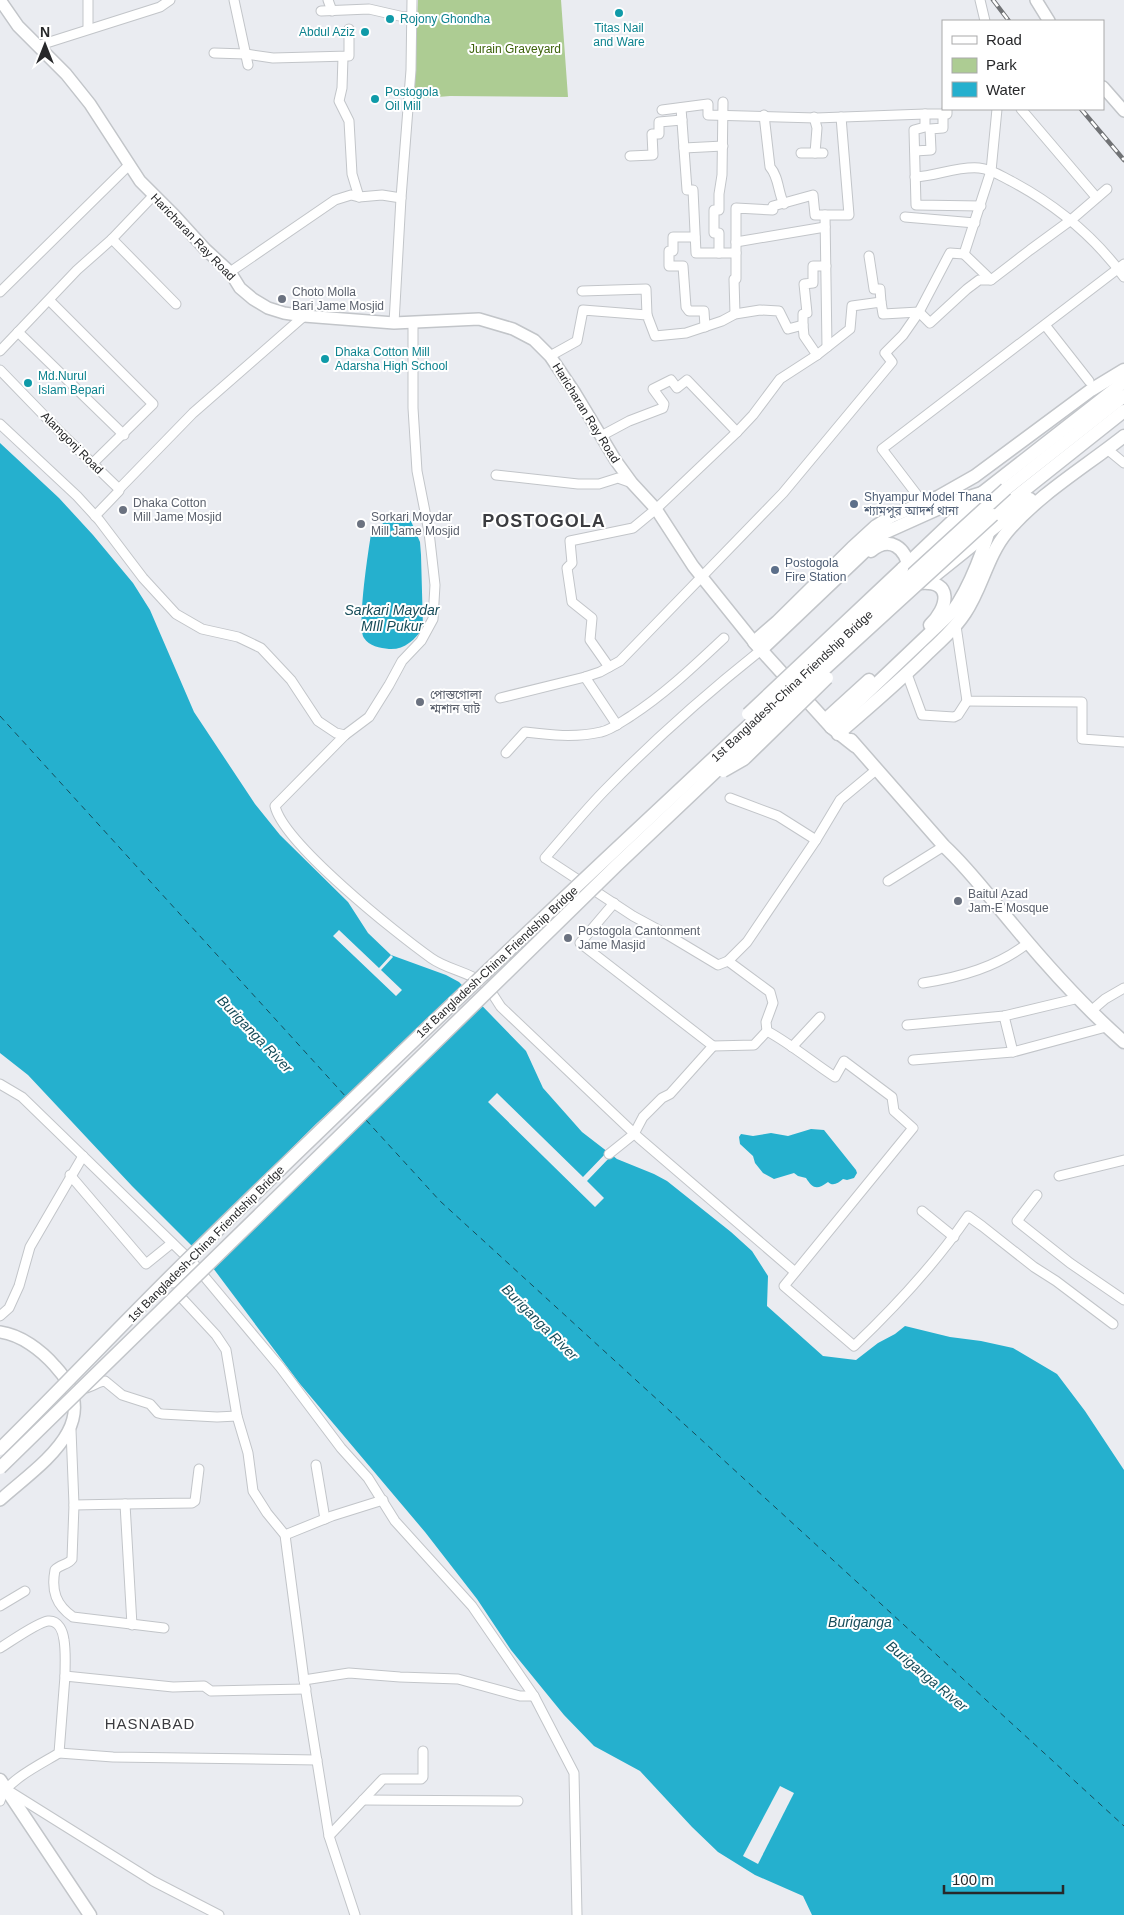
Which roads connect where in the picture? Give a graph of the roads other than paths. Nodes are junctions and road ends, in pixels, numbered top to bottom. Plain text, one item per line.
1 (0, 0) edge
2 (88, 0) edge
3 (170, 0) edge
4 (234, 0) edge
5 (328, 0) edge
6 (412, 0) edge
7 (980, 0) edge
8 (1036, 0) edge
9 (321, 11) dead end
10 (332, 11) junction
11 (412, 16) junction
12 (985, 20) edge
13 (1048, 20) edge
14 (88, 29) junction
15 (348, 29) dead end
16 (37, 46) junction
17 (214, 53) dead end
18 (246, 54) junction
19 (343, 57) junction
20 (248, 65) dead end
21 (1104, 88) edge
22 (724, 102) dead end
23 (681, 108) junction
24 (662, 110) dead end
25 (996, 110) edge
26 (1022, 110) edge
27 (945, 111) edge
28 (1124, 111) edge
29 (924, 114) junction
30 (724, 115) junction
31 (764, 116) junction
32 (814, 117) junction
33 (841, 117) junction
34 (682, 120) junction
35 (723, 146) junction
36 (684, 148) junction
37 (915, 151) junction
38 (801, 153) dead end
39 (630, 156) dead end
40 (128, 166) junction
41 (991, 170) junction
42 (915, 176) junction
43 (1107, 189) dead end
44 (153, 196) junction
45 (358, 197) junction
46 (1096, 197) junction
47 (401, 198) junction
48 (784, 204) junction
49 (980, 206) junction
50 (825, 215) junction
51 (904, 217) dead end
52 (1071, 220) junction
53 (975, 223) junction
54 (825, 227) junction
55 (695, 237) junction
56 (112, 238) junction
57 (736, 242) junction
58 (719, 253) junction
59 (736, 253) junction
60 (964, 254) junction
61 (868, 256) dead end
62 (826, 266) junction
63 (1121, 266) edge
64 (230, 272) junction
65 (1124, 277) edge
66 (991, 280) junction
67 (582, 291) dead end
68 (0, 292) edge
69 (50, 301) junction
70 (881, 302) junction
71 (176, 304) dead end
72 (919, 312) junction
73 (735, 314) junction
74 (646, 315) junction
75 (304, 316) junction
76 (413, 322) junction
77 (394, 323) junction
78 (803, 325) junction
79 (1045, 325) junction
80 (705, 327) junction
81 (18, 332) junction
82 (826, 347) junction
83 (0, 351) edge
84 (817, 355) junction
85 (550, 356) junction
86 (0, 370) edge
87 (1124, 370) edge
88 (1089, 381) dead end
89 (1124, 382) edge
90 (1124, 396) edge
91 (1124, 411) edge
92 (0, 424) edge
93 (1124, 425) edge
94 (737, 432) junction
95 (124, 435) junction
96 (601, 436) junction
97 (1124, 436) edge
98 (1107, 449) junction
99 (1124, 463) edge
100 (92, 464) junction
101 (496, 475) dead end
102 (632, 483) junction
103 (119, 489) junction
104 (1006, 489) junction
105 (982, 493) junction
106 (924, 504) junction
107 (656, 509) junction
108 (992, 515) junction
109 (95, 516) junction
110 (989, 531) junction
111 (703, 576) junction
112 (915, 577) junction
113 (956, 626) junction
114 (724, 638) dead end
115 (762, 646) junction
116 (609, 667) junction
117 (907, 674) junction
118 (585, 677) junction
119 (500, 698) dead end
120 (967, 702) junction
121 (617, 725) junction
122 (834, 725) junction
123 (345, 734) junction
124 (1124, 742) edge
125 (506, 753) dead end
126 (876, 770) junction
127 (698, 781) junction
128 (730, 798) dead end
129 (816, 840) junction
130 (944, 846) junction
131 (888, 880) dead end
132 (614, 903) junction
133 (1028, 943) junction
134 (728, 961) junction
135 (923, 983) dead end
136 (1124, 988) edge
137 (1079, 998) junction
138 (1091, 1011) junction
139 (1004, 1016) junction
140 (820, 1017) dead end
141 (907, 1025) dead end
142 (1106, 1027) junction
143 (767, 1031) junction
144 (1124, 1042) edge
145 (713, 1046) junction
146 (792, 1047) junction
147 (1013, 1052) junction
148 (913, 1060) dead end
149 (0, 1084) edge
150 (634, 1134) junction
151 (609, 1154) dead end
152 (82, 1156) junction
153 (1124, 1160) edge
154 (70, 1175) junction
155 (1059, 1176) dead end
156 (1037, 1196) dead end
157 (922, 1211) dead end
158 (954, 1236) junction
159 (172, 1243) junction
160 (193, 1263) junction
161 (795, 1272) junction
162 (178, 1294) junction
163 (1124, 1300) edge
164 (0, 1316) edge
165 (1113, 1324) dead end
166 (0, 1332) edge
167 (70, 1386) junction
168 (237, 1416) junction
169 (71, 1430) junction
170 (0, 1449) edge
171 (316, 1465) dead end
172 (0, 1468) edge
173 (199, 1469) dead end
174 (0, 1500) edge
175 (383, 1500) junction
176 (125, 1504) junction
177 (74, 1506) junction
178 (325, 1519) junction
179 (285, 1535) junction
180 (25, 1591) dead end
181 (0, 1606) edge
182 (132, 1625) junction
183 (164, 1628) dead end
184 (0, 1648) edge
185 (65, 1676) junction
186 (305, 1684) junction
187 (534, 1696) junction
188 (423, 1752) dead end
189 (59, 1753) junction
190 (317, 1760) junction
191 (1, 1793) edge
192 (363, 1800) junction
193 (518, 1801) dead end
194 (329, 1836) junction
195 (90, 1915) edge
196 (219, 1915) edge
197 (354, 1915) edge
198 (577, 1915) edge

1 - 16 main road, Haricharan Ray Road
2 - 14 street
3 - 14 street
4 - 18 street
5 - 10 street
6 - 11 street
7 - 12 street
8 - 13 main road
9 - 10 street
10 - 11 street
11 - 47 street
14 - 16 street
15 - 19 street
16 - 40 main road, Haricharan Ray Road
17 - 18 street
18 - 19 street
18 - 20 street
19 - 45 street
21 - 28 main road
22 - 30 street
23 - 24 street
23 - 30 street
23 - 34 street
25 - 41 street
26 - 46 street
27 - 29 street
27 - 37 street
29 - 33 street
29 - 37 street
30 - 31 street
30 - 35 street
31 - 32 street
31 - 48 street
32 - 33 street
32 - 38 street
33 - 50 street
34 - 36 street
34 - 39 street
35 - 36 street
35 - 58 street
36 - 55 street
37 - 42 street
40 - 44 main road, Haricharan Ray Road
40 - 68 street
41 - 42 street
41 - 49 street
41 - 52 street
42 - 49 street
43 - 46 street
44 - 56 street
44 - 64 main road, Haricharan Ray Road
45 - 47 street
45 - 64 street
46 - 52 street
47 - 77 street
48 - 50 street
48 - 57 street
49 - 53 street
50 - 54 street
51 - 53 street
52 - 63 street
52 - 66 street
53 - 60 street
54 - 57 street
54 - 62 street
55 - 58 street
55 - 80 street
56 - 69 street
56 - 71 street
57 - 59 street
58 - 59 street
59 - 73 street
60 - 66 street
60 - 72 street
61 - 70 street
62 - 78 street
62 - 82 street
63 - 65 street
63 - 79 street
64 - 75 main road, Haricharan Ray Road
66 - 72 street
67 - 74 street
69 - 81 street
69 - 95 street
70 - 72 street
70 - 82 street
72 - 111 street
73 - 78 street
73 - 80 street
74 - 80 street
74 - 85 street
75 - 77 main road, Haricharan Ray Road
75 - 103 street
76 - 77 main road, Haricharan Ray Road
76 - 85 main road, Haricharan Ray Road
76 - 123 street
78 - 84 street
79 - 88 street
79 - 106 street
81 - 83 street
81 - 95 street
82 - 84 street
84 - 94 street
85 - 96 main road, Haricharan Ray Road
86 - 100 street, Alamgonj Road
87 - 106 highway
89 - 105 highway
90 - 104 highway, 1st Bangladesh-China Friendship Bridge
91 - 108 highway, 1st Bangladesh-China Friendship Bridge
92 - 109 street
93 - 110 highway
94 - 96 street
94 - 107 street
95 - 100 street
96 - 102 main road, Haricharan Ray Road
97 - 98 highway
98 - 99 street
98 - 113 highway
100 - 103 street, Alamgonj Road
101 - 102 street
102 - 107 main road, Haricharan Ray Road
103 - 109 street
104 - 105 highway
104 - 112 highway, 1st Bangladesh-China Friendship Bridge, bridge
105 - 112 highway
105 - 115 highway
106 - 115 highway
107 - 111 main road, Haricharan Ray Road
107 - 116 street
108 - 110 highway
108 - 112 highway, 1st Bangladesh-China Friendship Bridge, bridge
109 - 123 street
110 - 112 highway
110 - 122 highway
111 - 115 main road, Haricharan Ray Road
111 - 116 street
112 - 115 highway
112 - 122 highway
112 - 127 highway, 1st Bangladesh-China Friendship Bridge, bridge
112 - 127 highway, bridge
113 - 117 highway
113 - 120 street
114 - 121 street
115 - 122 highway
115 - 132 street
116 - 118 street
117 - 120 street
117 - 122 highway
118 - 119 street
118 - 121 street
120 - 124 street
121 - 125 street
122 - 126 highway
123 - 150 street
126 - 129 street
126 - 130 highway
127 - 162 highway, 1st Bangladesh-China Friendship Bridge, bridge
127 - 170 highway, 1st Bangladesh-China Friendship Bridge, bridge
128 - 129 street
129 - 134 street
130 - 131 street
130 - 133 highway
132 - 134 street
132 - 145 street
133 - 135 street
133 - 137 highway
134 - 143 street
136 - 138 street
137 - 138 highway
137 - 139 street
138 - 142 highway
139 - 141 street
139 - 147 street
140 - 146 street
142 - 144 highway
142 - 147 street
143 - 145 street
143 - 146 street
145 - 150 street
146 - 161 street
147 - 148 street
149 - 152 street
150 - 151 street
150 - 161 street
152 - 154 street
152 - 159 street
153 - 155 street
154 - 159 street
154 - 164 street
156 - 163 street
157 - 158 street
158 - 161 street
158 - 165 street
159 - 160 street
160 - 167 street
160 - 175 street
162 - 168 street
162 - 172 highway, 1st Bangladesh-China Friendship Bridge, bridge
166 - 167 main road
167 - 168 street
167 - 169 main road
168 - 179 street
169 - 174 main road
169 - 177 street
171 - 178 street
173 - 176 street
175 - 178 street
175 - 187 street
176 - 177 street
176 - 182 street
177 - 182 street
178 - 179 street
179 - 186 street
180 - 181 street
182 - 183 street
184 - 185 street
185 - 186 street
185 - 189 street
186 - 187 street
186 - 190 street
187 - 198 street
188 - 192 street
189 - 190 street
189 - 191 street
190 - 194 street
191 - 195 highway
191 - 196 street
192 - 193 street
192 - 194 street
194 - 197 street

